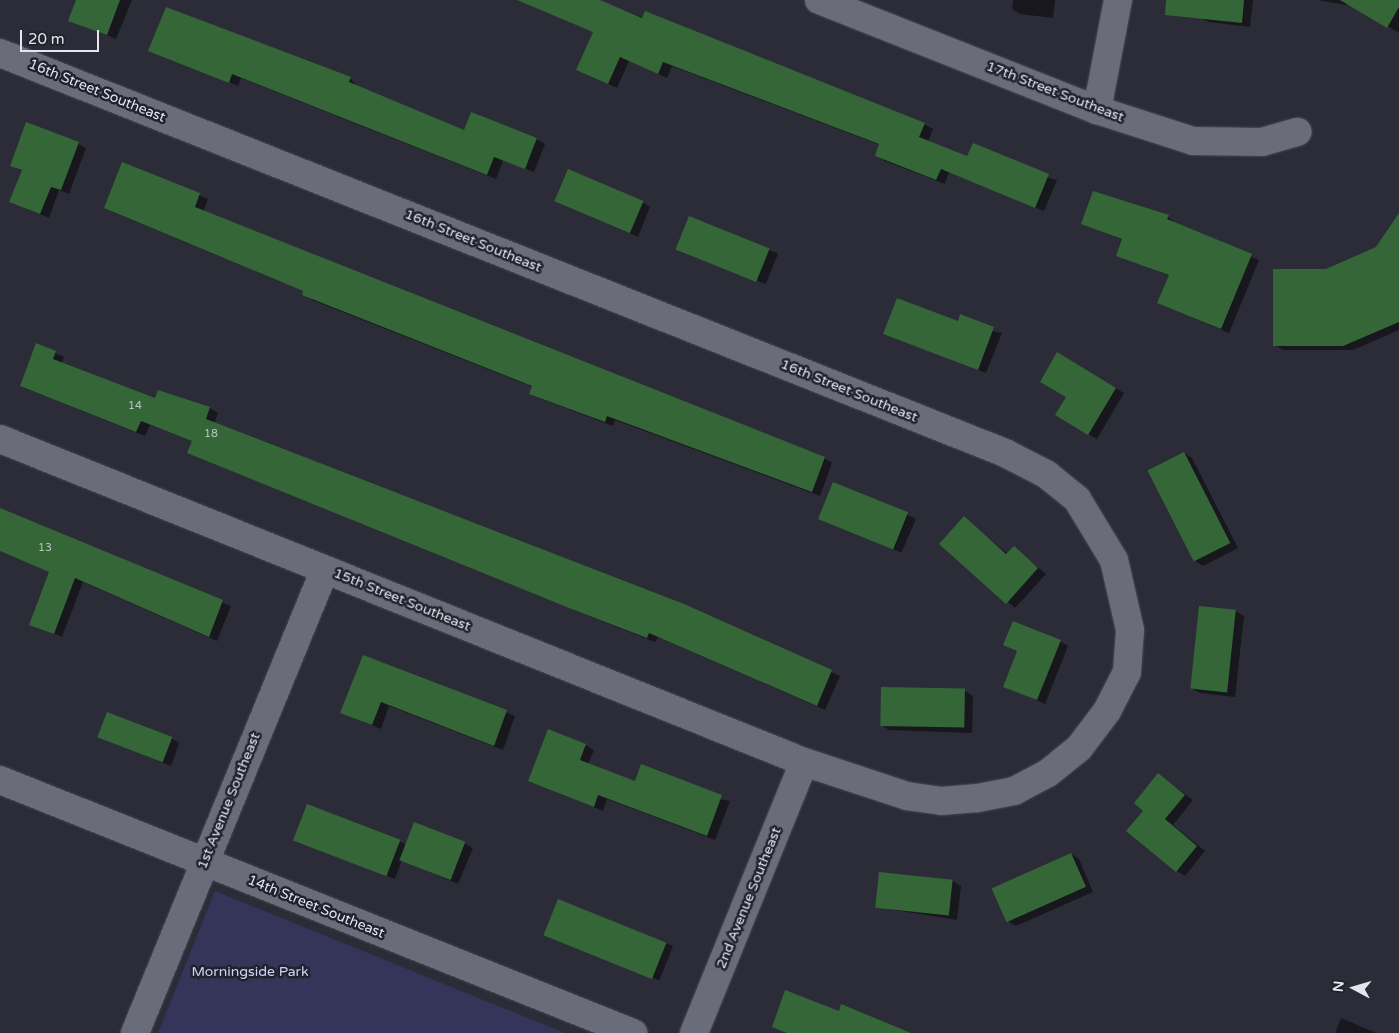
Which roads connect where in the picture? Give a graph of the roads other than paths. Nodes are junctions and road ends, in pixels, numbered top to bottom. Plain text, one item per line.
1 (820, 0) edge
2 (1118, 0) edge
3 (0, 53) edge
4 (1097, 110) junction
5 (1298, 132) dead end
6 (0, 439) edge
7 (326, 569) junction
8 (1107, 711) joint
9 (804, 762) junction
10 (0, 780) edge
11 (204, 862) junction
12 (135, 1033) edge
13 (632, 1033) edge
14 (694, 1033) edge

1 - 4 street, 17th Street Southeast
2 - 4 street
3 - 8 street, 16th Street Southeast
4 - 5 street, 17th Street Southeast
6 - 7 street, 15th Street Southeast
7 - 9 street, 15th Street Southeast
7 - 11 street, 1st Avenue Southeast
8 - 9 street, 15th Street Southeast
9 - 14 street, 2nd Avenue Southeast
10 - 11 street, 14th Street Southeast
11 - 12 street, 1st Avenue Southeast
11 - 13 street, 14th Street Southeast

